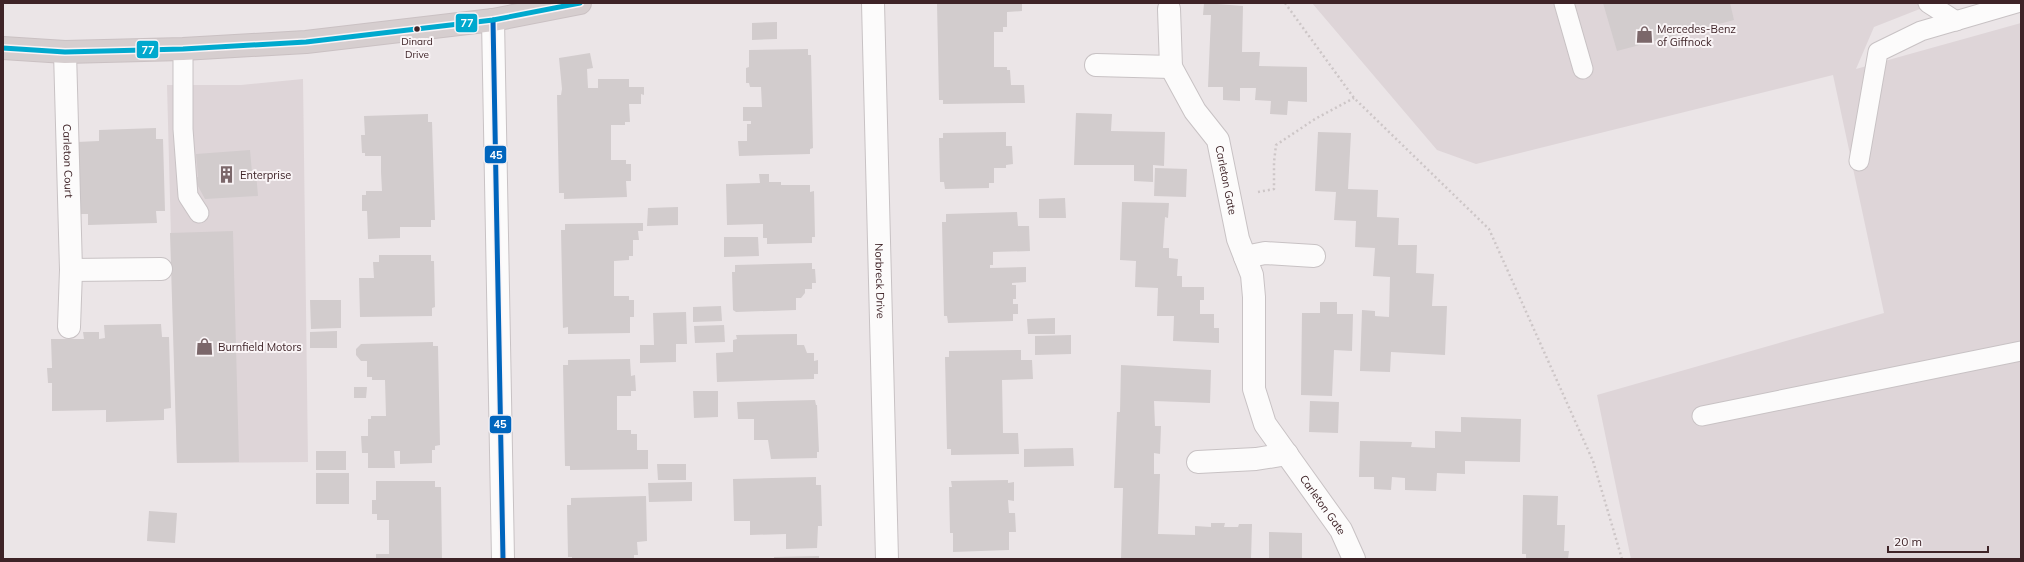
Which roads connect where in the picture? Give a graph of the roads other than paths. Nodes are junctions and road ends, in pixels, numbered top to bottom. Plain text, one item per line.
1 (580, 3) edge
2 (873, 3) edge
3 (1564, 3) edge
4 (1928, 3) edge
5 (1945, 3) edge
6 (1950, 3) edge
7 (2017, 3) edge
8 (1989, 7) edge
9 (1169, 9) dead end
10 (1955, 12) edge
11 (493, 20) junction
12 (3, 48) edge
13 (183, 49) junction
14 (65, 52) junction
15 (1096, 65) dead end
16 (1170, 67) junction
17 (1583, 69) dead end
18 (1859, 160) dead end
19 (199, 213) dead end
20 (1314, 256) dead end
21 (1245, 257) junction
22 (160, 269) dead end
23 (71, 270) junction
24 (69, 327) dead end
25 (2021, 352) edge
26 (1702, 416) dead end
27 (1286, 454) junction
28 (1198, 462) dead end
29 (503, 559) edge
30 (887, 559) edge
31 (1354, 559) edge

1 - 11 main road
2 - 30 street, Norbreck Drive
3 - 17 lane
4 - 10 lane
5 - 10 lane
6 - 10 lane
7 - 8 lane
8 - 10 lane
9 - 16 street, Carleton Gate
10 - 18 lane
11 - 13 main road
11 - 29 street
12 - 14 main road
13 - 14 main road
13 - 19 lane
14 - 23 street, Carleton Court
15 - 16 street
16 - 21 street, Carleton Gate
20 - 21 street
21 - 27 street, Carleton Gate
22 - 23 street
23 - 24 street, Carleton Court
25 - 26 lane
27 - 28 street
27 - 31 street, Carleton Gate

